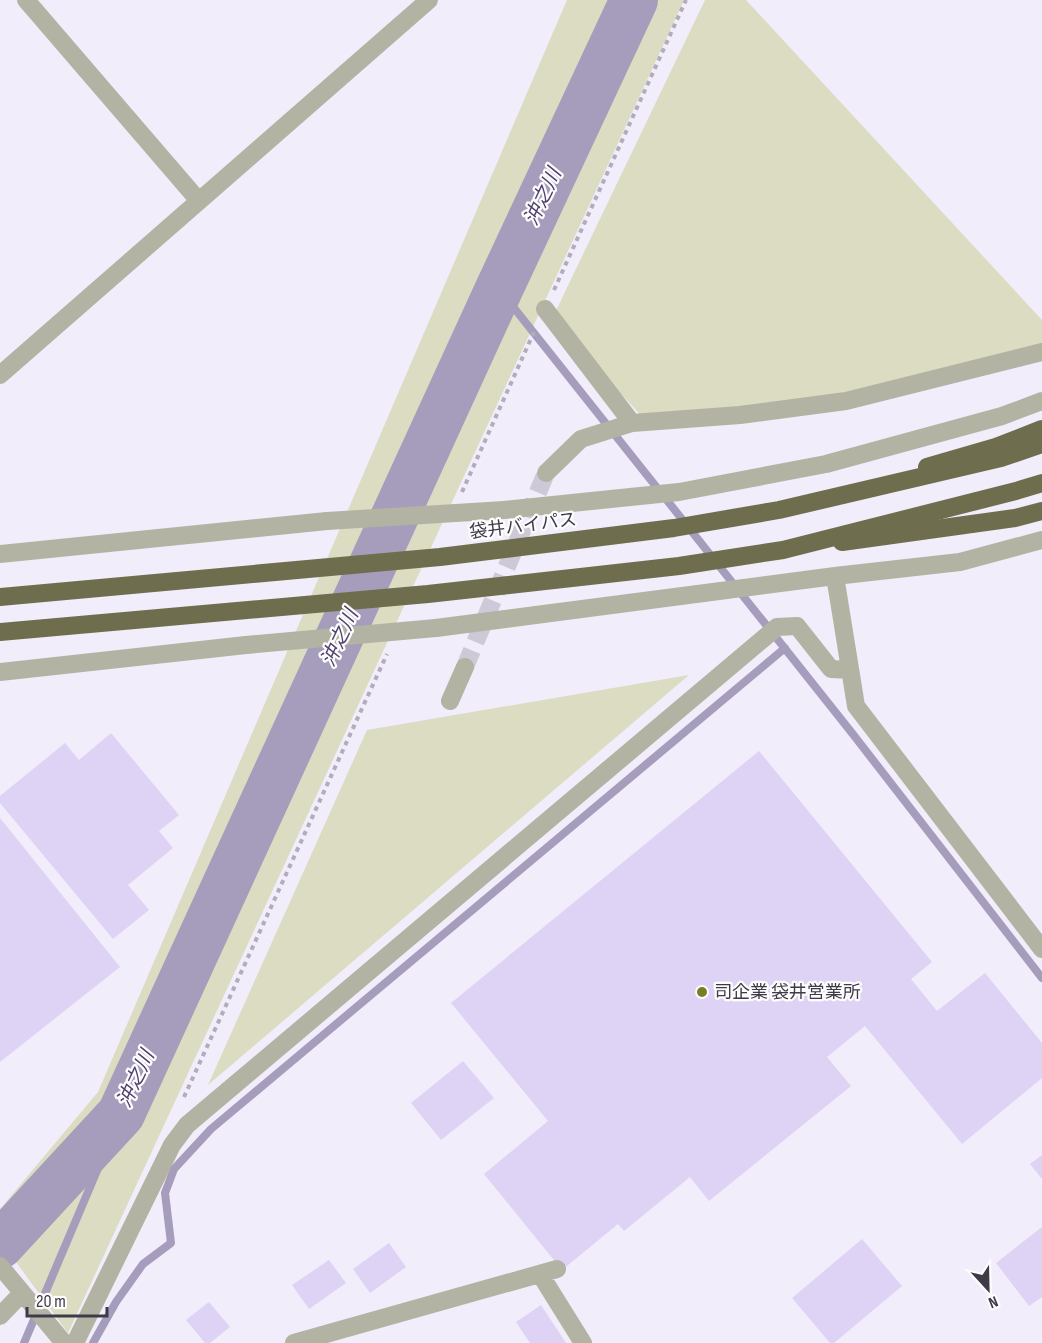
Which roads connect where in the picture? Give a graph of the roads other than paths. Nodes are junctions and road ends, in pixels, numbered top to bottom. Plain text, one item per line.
1 (26, 0) edge
2 (429, 0) edge
3 (199, 201) junction
4 (545, 309) dead end
5 (1042, 352) edge
6 (0, 375) edge
7 (1042, 401) edge
8 (632, 423) junction
9 (1042, 429) edge
10 (1042, 444) edge
11 (546, 473) tunnel mouth
12 (1042, 483) edge
13 (778, 510) junction
14 (1042, 511) edge
15 (1042, 540) edge
16 (783, 550) junction
17 (0, 554) edge
18 (835, 576) junction
19 (0, 597) edge
20 (0, 632) edge
21 (465, 667) tunnel mouth
22 (850, 670) junction
23 (0, 672) edge
24 (450, 701) dead end
25 (1042, 949) edge
26 (0, 1266) edge
27 (22, 1293) junction
28 (0, 1316) edge
29 (64, 1343) edge
30 (75, 1343) edge
31 (294, 1343) edge
32 (584, 1343) edge

1 - 3 street
2 - 3 street
3 - 6 street
4 - 8 street
5 - 8 street
7 - 17 street, bridge
8 - 11 street
9 - 13 highway
10 - 13 highway, 袋井バイパス, bridge
12 - 16 highway, bridge
13 - 19 highway, 袋井バイパス, bridge
14 - 16 highway
15 - 18 street
16 - 20 highway, bridge
18 - 22 street
18 - 23 street, bridge
21 - 24 street
22 - 25 street
22 - 30 street
26 - 27 street
27 - 28 street
27 - 29 street
31 - 32 street

